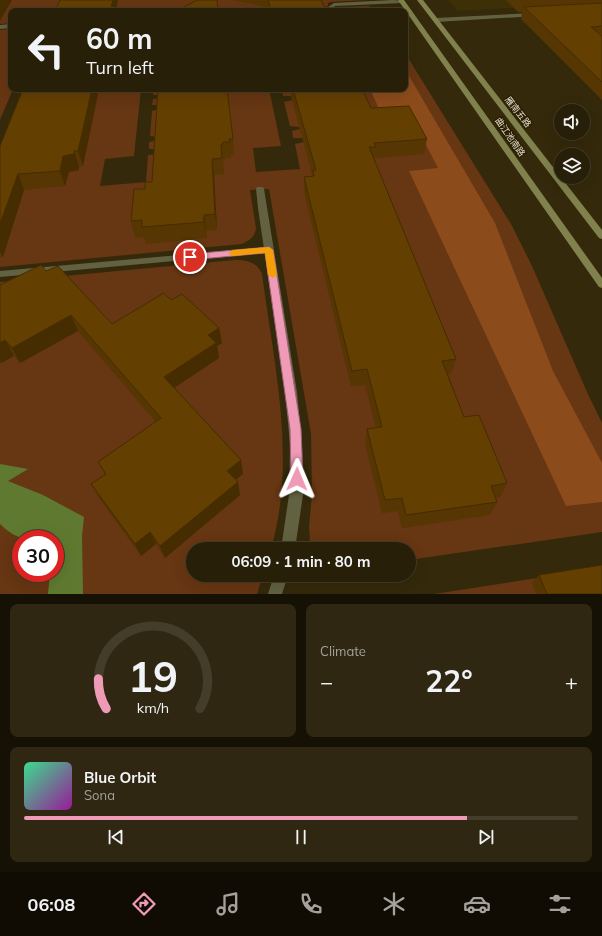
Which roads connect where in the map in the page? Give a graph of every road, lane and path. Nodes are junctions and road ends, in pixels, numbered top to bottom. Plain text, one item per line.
1 (420, 0) edge
2 (401, 1) edge
3 (331, 8) edge
4 (409, 10) edge
5 (539, 14) edge
6 (436, 20) junction
7 (260, 189) dead end
8 (602, 236) edge
9 (269, 250) junction
10 (0, 274) edge
11 (602, 285) edge
12 (289, 542) edge
13 (279, 582) edge
14 (276, 594) edge

1 - 6 main road, 雁南五路
2 - 3 street
4 - 11 main road, 曲江池南路
5 - 6 street
6 - 8 main road, 雁南五路
7 - 9 street
9 - 10 street
9 - 12 street
13 - 14 street

